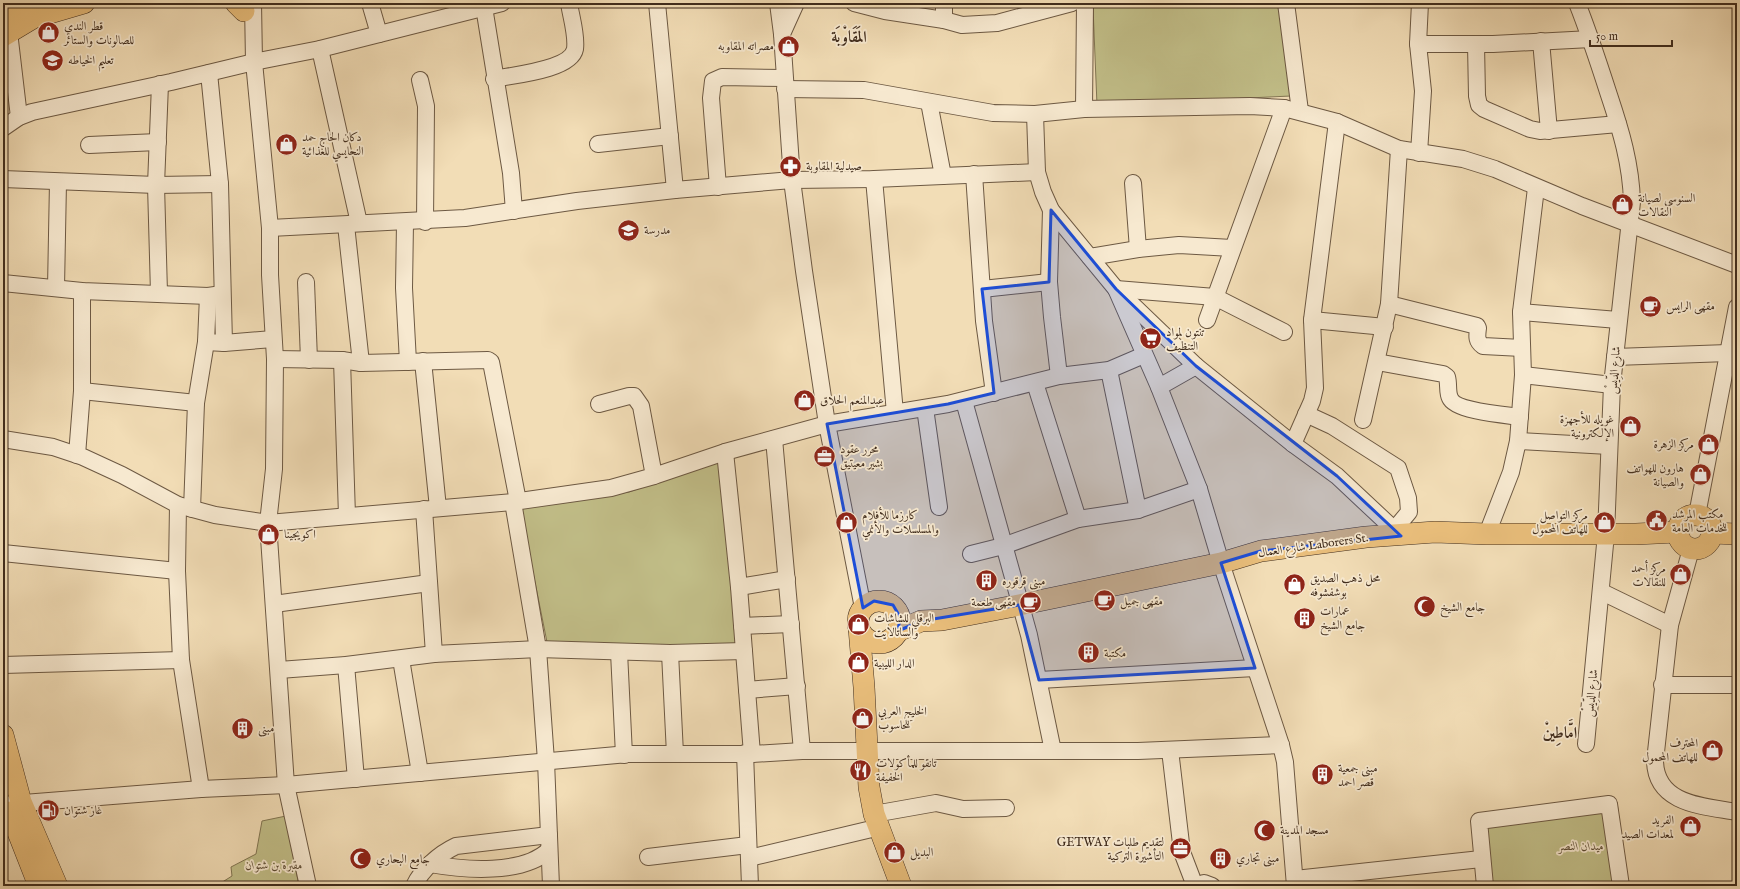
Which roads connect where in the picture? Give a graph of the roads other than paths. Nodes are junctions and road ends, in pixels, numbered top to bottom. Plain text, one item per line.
1 (84, 3) edge
2 (370, 3) edge
3 (502, 3) edge
4 (569, 3) edge
5 (657, 3) edge
6 (778, 3) edge
7 (796, 3) edge
8 (854, 3) edge
9 (944, 3) edge
10 (1072, 3) edge
11 (1085, 3) edge
12 (1286, 3) edge
13 (1420, 3) edge
14 (1577, 3) edge
15 (247, 5) edge
16 (484, 7) junction
17 (11, 17) edge
18 (944, 20) junction
19 (379, 34) junction
20 (782, 34) junction
21 (1591, 39) junction
22 (1541, 41) junction
23 (1418, 44) junction
24 (1476, 44) junction
25 (320, 49) junction
26 (254, 62) junction
27 (209, 73) junction
28 (494, 79) junction
29 (420, 80) dead end
30 (785, 83) junction
31 (160, 84) junction
32 (929, 102) junction
33 (1284, 108) junction
34 (1084, 109) junction
35 (1300, 111) junction
36 (1035, 114) junction
37 (19, 117) junction
38 (1337, 122) junction
39 (1618, 124) junction
40 (3, 128) edge
41 (1548, 131) junction
42 (670, 136) junction
43 (158, 142) junction
44 (598, 144) dead end
45 (89, 145) dead end
46 (1399, 149) junction
47 (1419, 153) junction
48 (1037, 172) junction
49 (974, 174) junction
50 (943, 176) junction
51 (3, 179) edge
52 (874, 179) junction
53 (792, 180) junction
54 (58, 182) junction
55 (1133, 183) dead end
56 (220, 184) junction
57 (156, 185) junction
58 (718, 187) junction
59 (1536, 188) junction
60 (675, 190) junction
61 (1051, 210) junction
62 (514, 211) junction
63 (425, 222) junction
64 (405, 223) junction
65 (352, 224) junction
66 (1631, 225) junction
67 (270, 228) junction
68 (1232, 248) junction
69 (1138, 249) junction
70 (1090, 256) junction
71 (1737, 265) edge
72 (306, 282) dead end
73 (1050, 282) junction
74 (3, 283) edge
75 (56, 288) junction
76 (982, 289) junction
77 (1116, 289) junction
78 (82, 290) junction
79 (159, 293) junction
80 (215, 295) junction
81 (1215, 296) junction
82 (1390, 304) junction
83 (1737, 307) edge
84 (1521, 312) junction
85 (1207, 320) dead end
86 (1312, 320) junction
87 (1618, 320) junction
88 (1385, 327) junction
89 (1284, 332) dead end
90 (274, 339) junction
91 (206, 342) junction
92 (224, 343) junction
93 (1522, 348) junction
94 (1728, 353) junction
95 (1144, 355) junction
96 (1615, 357) junction
97 (275, 359) junction
98 (309, 360) junction
99 (342, 360) junction
100 (415, 361) junction
101 (361, 362) junction
102 (1377, 362) junction
103 (1196, 366) junction
104 (1109, 370) junction
105 (1523, 375) junction
106 (1060, 376) junction
107 (1034, 383) junction
108 (1612, 385) junction
109 (1159, 387) junction
110 (82, 391) junction
111 (994, 392) junction
112 (964, 401) junction
113 (196, 403) junction
114 (599, 404) dead end
115 (925, 408) junction
116 (895, 413) junction
117 (1306, 414) junction
118 (1520, 418) junction
119 (1363, 420) dead end
120 (827, 424) junction
121 (3, 439) edge
122 (774, 439) junction
123 (1518, 441) junction
124 (1293, 444) junction
125 (1608, 446) junction
126 (725, 452) junction
127 (77, 455) junction
128 (654, 476) junction
129 (1199, 489) junction
130 (515, 501) junction
131 (185, 507) junction
132 (938, 507) dead end
133 (431, 509) junction
134 (1138, 510) junction
135 (1697, 515) junction
136 (347, 516) junction
137 (1078, 519) junction
138 (268, 522) junction
139 (1678, 532) junction
140 (1397, 533) junction
141 (1712, 533) junction
142 (1487, 534) junction
143 (1606, 534) junction
144 (1737, 534) edge
145 (1003, 546) junction
146 (1691, 549) junction
147 (3, 553) edge
148 (972, 554) dead end
149 (1221, 563) junction
150 (177, 571) junction
151 (787, 579) junction
152 (429, 584) junction
153 (740, 587) junction
154 (1602, 592) junction
155 (887, 602) junction
156 (274, 604) junction
157 (1020, 605) junction
158 (861, 618) junction
159 (942, 620) junction
160 (791, 624) junction
161 (1670, 625) junction
162 (742, 626) junction
163 (892, 636) junction
164 (538, 649) junction
165 (744, 651) junction
166 (619, 652) junction
167 (670, 653) junction
168 (434, 654) junction
169 (401, 659) junction
170 (181, 660) junction
171 (3, 665) edge
172 (346, 665) junction
173 (1255, 668) junction
174 (279, 670) junction
175 (1039, 680) junction
176 (1662, 685) junction
177 (1737, 685) edge
178 (797, 686) junction
179 (864, 687) junction
180 (747, 690) junction
181 (3, 735) edge
182 (1586, 744) dead end
183 (1281, 745) junction
184 (1170, 750) junction
185 (802, 751) junction
186 (1053, 751) junction
187 (867, 752) junction
188 (675, 754) junction
189 (749, 754) junction
190 (624, 755) junction
191 (546, 761) junction
192 (420, 773) junction
193 (356, 779) junction
194 (286, 785) junction
195 (201, 789) junction
196 (9, 800) edge
197 (1006, 808) dead end
198 (1737, 812) edge
199 (877, 821) junction
200 (549, 842) junction
201 (748, 852) junction
202 (648, 857) dead end
203 (1481, 859) junction
204 (430, 864) junction
205 (1295, 883) edge
206 (39, 886) edge
207 (57, 886) edge
208 (308, 886) edge
209 (414, 886) edge
210 (551, 886) edge
211 (750, 886) edge
212 (901, 886) edge
213 (1195, 886) edge
214 (1212, 886) edge
215 (1485, 886) edge
216 (1620, 886) edge

1 - 17 main road
2 - 19 street
3 - 16 street
4 - 28 street
5 - 42 street
6 - 20 street
7 - 20 street
8 - 18 street
9 - 18 street
10 - 18 street
11 - 34 street
12 - 35 street
13 - 23 street
14 - 21 street, شارع الدِّيسْ
15 - 26 street
16 - 19 street
16 - 28 street
17 - 37 street
19 - 25 street
20 - 30 street
21 - 22 street
21 - 39 street, شارع الدِّيسْ
22 - 24 street
22 - 41 street
23 - 24 street
23 - 47 street
24 - 41 street
25 - 26 street
25 - 65 street
26 - 27 street
26 - 67 street
27 - 31 street
27 - 56 street
28 - 62 street
29 - 63 street
30 - 32 street
30 - 53 street
30 - 58 street
31 - 37 street
31 - 43 street
32 - 36 street
32 - 50 street
33 - 34 street
33 - 35 street
33 - 68 street
34 - 36 street
35 - 38 street
36 - 48 street
37 - 40 street
38 - 46 street
38 - 86 street
39 - 41 street
39 - 66 street, شارع الدِّيسْ
42 - 44 street
42 - 60 street
43 - 45 street
43 - 57 street
46 - 47 street
46 - 82 street
47 - 59 street
48 - 49 street
48 - 61 street
49 - 50 street
49 - 76 street
50 - 52 street
51 - 54 street
52 - 53 street
52 - 116 street
53 - 58 street
53 - 120 street
54 - 57 street
54 - 75 street
55 - 69 street
56 - 57 street
56 - 80 street
57 - 79 street
58 - 60 street
59 - 66 street
59 - 84 street
60 - 62 street
61 - 70 street
61 - 73 street
62 - 63 street
63 - 64 street
64 - 65 street
64 - 100 street
65 - 67 street
65 - 101 street
66 - 71 street
66 - 87 street, شارع الدِّيسْ
67 - 90 street
68 - 69 street
68 - 81 street
69 - 70 street
70 - 77 street
72 - 98 street
73 - 76 street
73 - 106 street
74 - 75 street
75 - 78 street
76 - 111 street
77 - 81 street
77 - 95 street
77 - 103 street
78 - 79 street
78 - 110 street
79 - 80 street
80 - 91 street
80 - 92 street
81 - 85 street
81 - 89 street
82 - 88 street
82 - 93 street
83 - 94 street
84 - 87 street
84 - 93 street
86 - 88 street
86 - 117 street
87 - 96 street, شارع الدِّيسْ
88 - 102 street
90 - 92 street
90 - 97 street
91 - 92 street
91 - 113 street
93 - 105 street
94 - 96 street
94 - 135 street
95 - 104 street
95 - 109 street
96 - 108 street, شارع الدِّيسْ
97 - 98 street
97 - 138 street
98 - 99 street
99 - 101 street
99 - 136 street
100 - 101 street
100 - 130 street
100 - 133 street
102 - 118 street
102 - 119 street
103 - 109 street
103 - 124 street
104 - 106 street
104 - 134 street
105 - 108 street
105 - 118 street
106 - 107 street
107 - 111 street
107 - 137 street
108 - 125 street, شارع الدِّيسْ
109 - 129 street
110 - 113 street
110 - 127 street
111 - 112 street
112 - 115 street
112 - 145 street
113 - 131 street
114 - 128 street
115 - 116 street
115 - 132 street
116 - 120 street
117 - 124 street
117 - 140 street
118 - 123 street
120 - 122 street
120 - 158 street
121 - 127 street
122 - 126 street
122 - 151 street
123 - 125 street
123 - 142 street
124 - 140 street
125 - 143 street, شارع الدِّيسْ
126 - 128 street
126 - 153 street
127 - 131 street
128 - 130 street
129 - 134 street
129 - 149 street
130 - 133 street
130 - 164 street
131 - 138 street
131 - 150 street
133 - 136 street
133 - 152 street
134 - 137 street
135 - 139 main road
135 - 141 main road
136 - 138 street
137 - 145 street
138 - 156 street
139 - 143 main road, شارع العمال Laborers St.
139 - 146 main road
140 - 142 main road, شارع العمال Laborers St.
140 - 149 main road, شارع العمال Laborers St.
141 - 144 main road
141 - 146 main road
142 - 143 main road, شارع العمال Laborers St.
143 - 154 street, شارع الدِّيسْ
145 - 148 street
145 - 157 street
146 - 161 street
147 - 150 street
149 - 157 main road, شارع العمال Laborers St.
149 - 173 street
150 - 170 street
151 - 153 street
151 - 160 street
152 - 156 street
152 - 168 street
153 - 162 street
154 - 161 street
154 - 182 street, شارع الدِّيسْ
155 - 158 main road
155 - 159 main road, شارع العمال Laborers St.
155 - 163 main road
156 - 174 street
157 - 159 main road, شارع العمال Laborers St.
157 - 175 street
158 - 163 main road
158 - 179 main road
159 - 163 main road
160 - 162 street
160 - 178 street
161 - 176 street
162 - 165 street
163 - 179 main road
164 - 166 street
164 - 168 street
164 - 191 street
165 - 167 street
165 - 180 street
166 - 167 street
166 - 190 street
167 - 188 street
168 - 169 street
169 - 172 street
169 - 192 street
170 - 171 street
170 - 195 street
172 - 174 street
172 - 193 street
173 - 175 street
173 - 183 street
174 - 194 street
175 - 186 street
176 - 177 street
176 - 198 street
178 - 180 street
178 - 185 street
179 - 187 main road
180 - 189 street
181 - 196 main road
183 - 184 street
183 - 205 street
184 - 186 street
184 - 213 street
185 - 187 street
185 - 189 street
186 - 187 street
187 - 199 main road
188 - 189 street
188 - 190 street
189 - 201 street
190 - 191 street
191 - 192 street
191 - 200 street
192 - 193 street
193 - 194 street
194 - 195 street
194 - 208 street
195 - 196 street
196 - 206 main road
196 - 207 main road
197 - 199 street
199 - 201 street
199 - 212 main road
200 - 204 street
200 - 204 street
200 - 210 street
201 - 202 street
201 - 211 street
203 - 205 street
203 - 215 street
203 - 216 street
204 - 209 street
213 - 214 street

